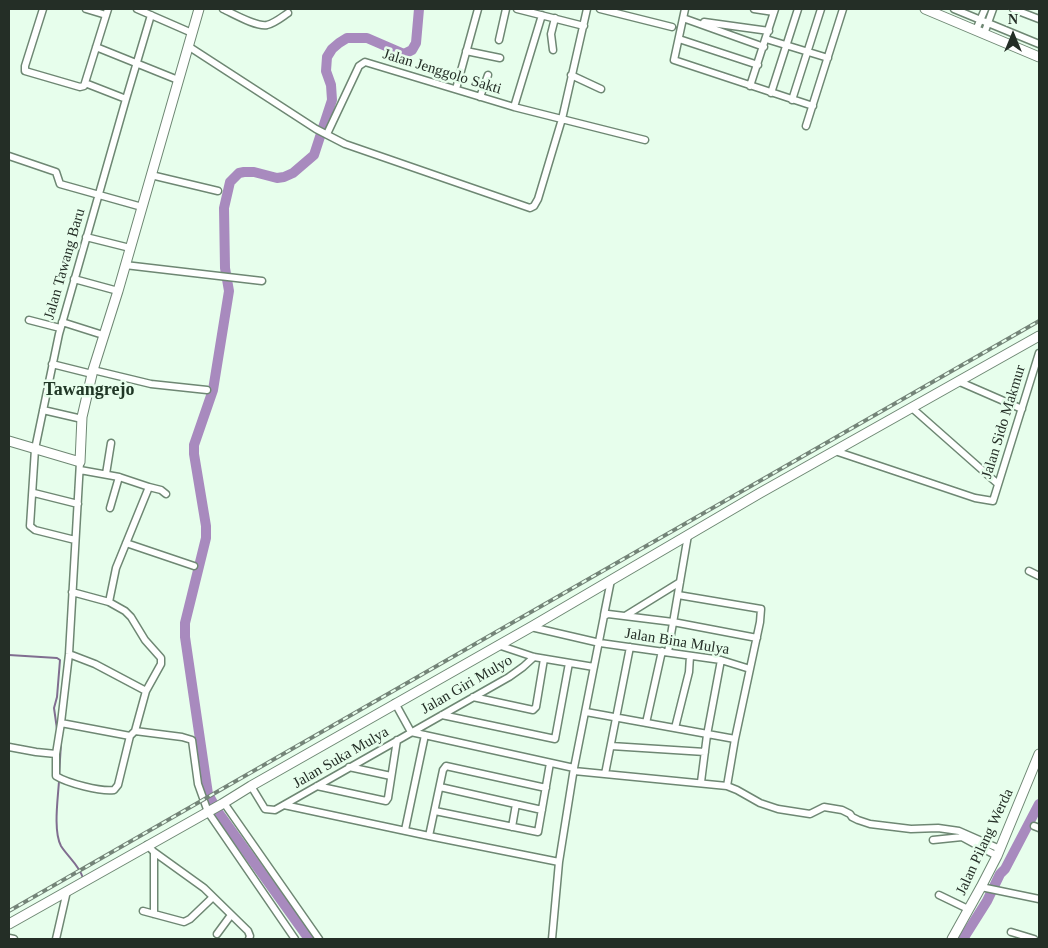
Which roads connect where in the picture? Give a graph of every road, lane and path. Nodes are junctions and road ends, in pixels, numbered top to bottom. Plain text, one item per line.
1 (43, 9) edge
2 (86, 9) edge
3 (137, 9) edge
4 (199, 9) edge
5 (223, 9) edge
6 (478, 9) edge
7 (506, 9) edge
8 (517, 9) edge
9 (587, 9) edge
10 (600, 9) edge
11 (685, 9) edge
12 (754, 9) edge
13 (798, 9) edge
14 (822, 9) edge
15 (842, 9) edge
16 (925, 9) edge
17 (954, 9) edge
18 (985, 9) edge
19 (993, 9) edge
20 (1016, 9) edge
21 (775, 11) edge
22 (107, 12) edge
23 (288, 13) dead end
24 (152, 15) junction
25 (542, 15) junction
26 (555, 18) junction
27 (683, 18) junction
28 (1039, 19) edge
29 (691, 20) junction
30 (980, 20) junction
31 (988, 23) junction
32 (584, 26) junction
33 (672, 27) dead end
34 (769, 31) junction
35 (980, 32) junction
36 (192, 33) junction
37 (679, 39) junction
38 (766, 39) junction
39 (499, 40) dead end
40 (1039, 44) edge
41 (188, 46) junction
42 (787, 46) junction
43 (96, 47) junction
44 (764, 47) junction
45 (553, 50) dead end
46 (466, 51) junction
47 (808, 52) junction
48 (1039, 57) edge
49 (500, 58) dead end
50 (828, 58) junction
51 (137, 62) junction
52 (758, 65) junction
53 (488, 75) dead end
54 (571, 76) junction
55 (178, 80) junction
56 (85, 83) junction
57 (750, 86) junction
58 (456, 89) junction
59 (601, 89) dead end
60 (772, 93) junction
61 (480, 97) junction
62 (126, 99) junction
63 (792, 100) junction
64 (514, 106) junction
65 (813, 106) junction
66 (562, 119) junction
67 (806, 126) dead end
68 (326, 134) junction
69 (645, 140) dead end
70 (9, 156) edge
71 (151, 175) junction
72 (218, 191) dead end
73 (98, 195) junction
74 (142, 207) junction
75 (86, 237) junction
76 (130, 248) junction
77 (125, 265) junction
78 (74, 279) junction
79 (262, 281) dead end
80 (118, 291) junction
81 (29, 320) dead end
82 (61, 325) junction
83 (103, 335) junction
84 (1039, 336) edge
85 (1039, 353) edge
86 (52, 364) junction
87 (92, 372) junction
88 (960, 382) junction
89 (207, 390) dead end
90 (912, 408) junction
91 (1022, 409) junction
92 (43, 410) junction
93 (82, 419) junction
94 (9, 441) edge
95 (111, 443) dead end
96 (36, 449) junction
97 (835, 451) junction
98 (80, 466) junction
99 (106, 474) junction
100 (119, 476) junction
101 (998, 484) junction
102 (149, 487) junction
103 (34, 493) junction
104 (166, 494) dead end
105 (78, 504) junction
106 (110, 508) dead end
107 (688, 535) junction
108 (76, 540) junction
109 (126, 543) junction
110 (194, 566) dead end
111 (1029, 572) dead end
112 (1039, 576) edge
113 (611, 579) junction
114 (680, 582) junction
115 (72, 592) junction
116 (678, 595) junction
117 (109, 602) junction
118 (604, 615) junction
119 (626, 616) junction
120 (673, 622) junction
121 (530, 626) junction
122 (757, 638) junction
123 (600, 643) junction
124 (497, 645) junction
125 (630, 647) junction
126 (665, 652) junction
127 (69, 654) junction
128 (690, 656) junction
129 (534, 657) junction
130 (544, 659) junction
131 (721, 660) junction
132 (569, 663) junction
133 (594, 667) junction
134 (750, 669) junction
135 (146, 691) junction
136 (472, 697) junction
137 (395, 703) junction
138 (586, 712) junction
139 (442, 715) junction
140 (616, 718) junction
141 (61, 723) junction
142 (646, 723) junction
143 (675, 728) junction
144 (411, 732) junction
145 (132, 733) junction
146 (707, 734) junction
147 (424, 735) junction
148 (735, 739) junction
149 (398, 740) junction
150 (611, 746) junction
151 (9, 747) edge
152 (705, 752) junction
153 (56, 754) junction
154 (1039, 754) edge
155 (550, 763) junction
156 (349, 767) junction
157 (574, 770) junction
158 (605, 774) junction
159 (391, 776) junction
160 (700, 782) junction
161 (250, 786) junction
162 (317, 786) junction
163 (727, 786) junction
164 (440, 787) junction
165 (546, 788) junction
166 (223, 803) junction
167 (284, 804) junction
168 (516, 804) junction
169 (542, 810) junction
170 (209, 811) junction
171 (435, 811) junction
172 (512, 827) junction
173 (405, 830) junction
174 (429, 836) junction
175 (933, 840) dead end
176 (148, 844) junction
177 (154, 852) junction
178 (998, 853) junction
179 (559, 862) junction
180 (984, 888) junction
181 (67, 891) junction
182 (939, 895) dead end
183 (213, 898) junction
184 (1039, 899) edge
185 (968, 908) junction
186 (143, 911) dead end
187 (154, 914) junction
188 (231, 915) junction
189 (9, 924) edge
190 (1011, 932) dead end
191 (217, 934) dead end
192 (9, 938) edge
193 (14, 939) edge
194 (56, 939) edge
195 (249, 939) edge
196 (295, 939) edge
197 (319, 939) edge
198 (552, 939) edge
199 (952, 939) edge
200 (1034, 939) edge

1 - 56 street
2 - 22 street
3 - 24 street
4 - 36 main road
5 - 23 street
6 - 46 street
7 - 39 street
8 - 25 street
9 - 32 street
10 - 33 street
11 - 27 street
12 - 21 street
13 - 42 street
14 - 47 street
15 - 50 street
16 - 35 main road
17 - 30 street
18 - 30 street
19 - 31 street
20 - 28 street
21 - 34 street
22 - 43 street
24 - 36 street
24 - 51 street, Jalan Tawang Baru
25 - 26 street
25 - 64 street
26 - 32 street
26 - 45 street
27 - 29 street
27 - 37 street
29 - 34 street
29 - 44 street
30 - 31 street
30 - 35 street
31 - 35 street
31 - 40 street
32 - 54 street
34 - 38 street
35 - 48 main road
36 - 41 main road
37 - 52 street
37 - 57 street
38 - 42 street
38 - 44 street
41 - 55 main road
41 - 68 street
42 - 47 street
42 - 60 street
43 - 51 street
43 - 56 street
44 - 52 street
46 - 49 street
46 - 58 street
47 - 50 street
47 - 63 street
50 - 65 street
51 - 55 street
51 - 62 street, Jalan Tawang Baru
52 - 57 street
53 - 61 street
54 - 59 street
54 - 66 street
55 - 71 main road
56 - 62 street
57 - 60 street
58 - 61 street, Jalan Jenggolo Sakti
58 - 68 street, Jalan Jenggolo Sakti
60 - 63 street
61 - 64 street, Jalan Jenggolo Sakti
62 - 73 street, Jalan Tawang Baru
63 - 65 street
64 - 66 street, Jalan Jenggolo Sakti
65 - 67 street
66 - 68 street
66 - 69 street, Jalan Jenggolo Sakti
70 - 73 street
71 - 72 street
71 - 74 main road
73 - 74 street
73 - 75 street, Jalan Tawang Baru
74 - 76 main road
75 - 76 street
75 - 78 street, Jalan Tawang Baru
76 - 77 main road
77 - 79 street
77 - 80 main road
78 - 80 street
78 - 82 street, Jalan Tawang Baru
80 - 83 main road
81 - 82 street
82 - 83 street
82 - 86 street, Jalan Tawang Baru
83 - 87 main road
84 - 88 main road
85 - 91 street, Jalan Sido Makmur
86 - 87 street
86 - 92 street, Jalan Tawang Baru
87 - 89 street
87 - 93 main road
88 - 90 main road
88 - 91 street
90 - 97 main road
90 - 101 street
91 - 101 street, Jalan Sido Makmur
92 - 93 street
92 - 96 street, Jalan Tawang Baru
93 - 98 main road
94 - 96 main road
95 - 99 street
96 - 98 main road
96 - 103 street, Jalan Tawang Baru
97 - 101 street, Jalan Sido Makmur
97 - 107 main road
98 - 99 street
98 - 105 street
99 - 100 street
100 - 102 street
100 - 106 street
102 - 104 street
102 - 109 street
103 - 105 street
103 - 108 street, Jalan Tawang Baru
105 - 108 street
107 - 113 main road
107 - 114 street
108 - 115 street
109 - 110 street
109 - 117 street
111 - 112 street
113 - 118 street
113 - 121 main road
114 - 116 street
114 - 119 street
115 - 117 street
115 - 127 street
116 - 120 street
116 - 122 street
117 - 135 street
118 - 119 street
118 - 123 street
119 - 120 street
120 - 122 street
120 - 126 street
121 - 123 street, Jalan Bina Mulya
121 - 124 main road
122 - 134 street
123 - 125 street, Jalan Bina Mulya
123 - 133 street
124 - 129 street
124 - 137 main road
125 - 126 street, Jalan Bina Mulya
125 - 140 street
126 - 128 street, Jalan Bina Mulya
126 - 142 street
127 - 135 street
127 - 141 street
128 - 131 street, Jalan Bina Mulya
128 - 143 street
129 - 130 street
129 - 136 street, Jalan Giri Mulyo
130 - 132 street
130 - 136 street
131 - 134 street, Jalan Bina Mulya
131 - 146 street
132 - 133 street
132 - 139 street
133 - 138 street
134 - 148 street
135 - 145 street
136 - 139 street, Jalan Giri Mulyo
137 - 144 street
137 - 161 main road
138 - 140 street
138 - 157 street
139 - 144 street, Jalan Giri Mulyo
140 - 142 street
140 - 150 street
141 - 145 street
141 - 153 street
142 - 143 street
143 - 146 street
144 - 147 street
144 - 149 street, Jalan Suka Mulya
145 - 153 street
145 - 170 street
146 - 148 street
146 - 152 street
147 - 155 street
147 - 173 street
148 - 163 street
149 - 156 street, Jalan Suka Mulya
149 - 159 street
150 - 152 street
150 - 158 street
151 - 153 street
152 - 160 street
154 - 178 main road, Jalan Pilang Werda
155 - 157 street
155 - 165 street
156 - 159 street
156 - 162 street, Jalan Suka Mulya
157 - 158 street
157 - 179 street
158 - 160 street
159 - 162 street
160 - 163 street
161 - 166 main road
161 - 167 street
162 - 167 street, Jalan Suka Mulya
163 - 178 street
164 - 165 street
164 - 168 street
164 - 171 street
165 - 169 street
166 - 170 main road
166 - 197 street
167 - 173 street
168 - 169 street
168 - 172 street
169 - 172 street
170 - 176 main road
170 - 196 street
171 - 172 street
171 - 174 street
173 - 174 street
174 - 179 street
175 - 178 street
176 - 177 street
176 - 181 main road
177 - 183 street
177 - 187 street
178 - 180 main road, Jalan Pilang Werda
179 - 198 street
180 - 184 street
180 - 185 main road, Jalan Pilang Werda
181 - 189 main road
181 - 194 street
182 - 185 street
183 - 187 street
183 - 188 street
185 - 199 main road, Jalan Pilang Werda
186 - 187 street
188 - 191 street
188 - 195 street
190 - 200 street
192 - 193 street

